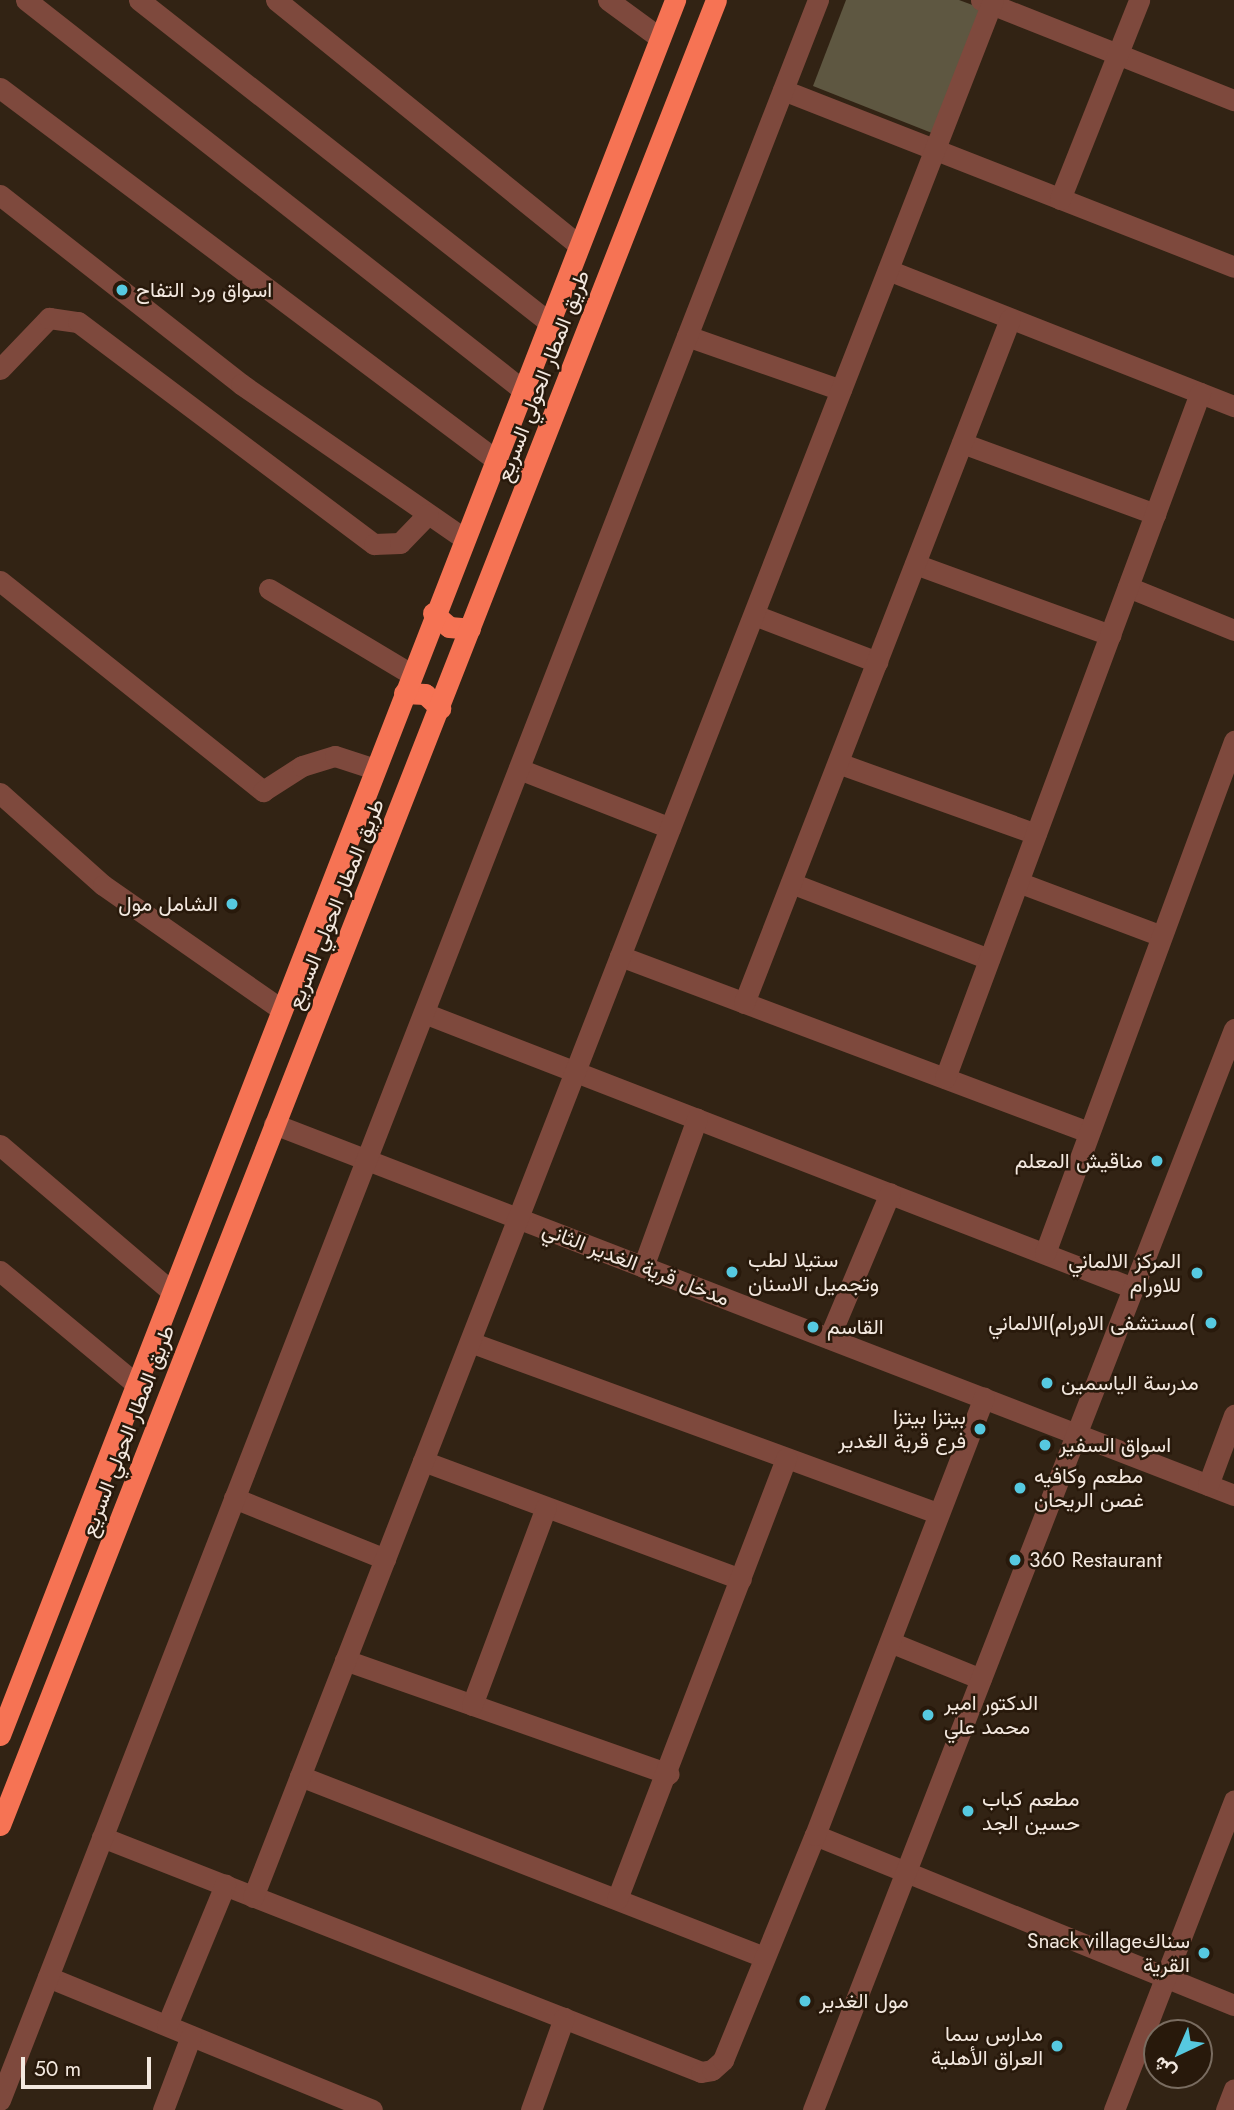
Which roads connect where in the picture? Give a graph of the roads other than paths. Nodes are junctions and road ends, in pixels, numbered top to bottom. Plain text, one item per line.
1 (26, 0) edge
2 (139, 0) edge
3 (276, 0) edge
4 (608, 0) edge
5 (675, 0) edge
6 (716, 0) edge
7 (818, 0) edge
8 (1139, 0) edge
9 (989, 1) edge
10 (660, 38) junction
11 (1117, 54) junction
12 (0, 88) edge
13 (783, 90) junction
14 (1234, 100) edge
15 (934, 153) junction
16 (0, 194) edge
17 (1060, 198) junction
18 (579, 245) junction
19 (1234, 267) edge
20 (888, 270) junction
21 (1010, 319) junction
22 (550, 323) junction
23 (687, 336) junction
24 (5, 356) edge
25 (523, 390) junction
26 (841, 390) junction
27 (1200, 393) junction
28 (1234, 406) edge
29 (962, 443) junction
30 (496, 460) junction
31 (428, 514) junction
32 (1155, 514) junction
33 (465, 539) junction
34 (915, 564) junction
35 (0, 581) edge
36 (1128, 587) junction
37 (270, 589) dead end
38 (433, 613) junction
39 (754, 615) junction
40 (470, 629) junction
41 (1234, 630) edge
42 (1110, 635) junction
43 (877, 662) junction
44 (407, 683) junction
45 (440, 708) junction
46 (1234, 741) edge
47 (838, 762) junction
48 (375, 769) junction
49 (519, 769) junction
50 (0, 793) edge
51 (1225, 794) edge
52 (670, 828) junction
53 (1036, 834) junction
54 (1018, 882) junction
55 (791, 883) junction
56 (1159, 935) junction
57 (620, 956) junction
58 (989, 959) junction
59 (744, 1003) junction
60 (282, 1010) junction
61 (424, 1013) junction
62 (1234, 1029) edge
63 (575, 1072) junction
64 (945, 1078) junction
65 (697, 1119) junction
66 (274, 1124) junction
67 (1088, 1132) junction
68 (0, 1145) edge
69 (366, 1160) junction
70 (890, 1193) junction
71 (518, 1218) junction
72 (1045, 1253) junction
73 (643, 1266) junction
74 (0, 1271) edge
75 (1133, 1288) junction
76 (172, 1292) junction
77 (829, 1338) junction
78 (470, 1342) junction
79 (136, 1384) junction
80 (984, 1398) junction
81 (1234, 1415) edge
82 (1076, 1434) junction
83 (786, 1458) junction
84 (423, 1461) junction
85 (1208, 1485) junction
86 (1234, 1495) edge
87 (234, 1498) junction
88 (546, 1507) junction
89 (937, 1513) junction
90 (385, 1559) junction
91 (741, 1579) junction
92 (890, 1642) junction
93 (345, 1660) junction
94 (981, 1679) junction
95 (6, 1700) edge
96 (472, 1704) junction
97 (0, 1735) edge
98 (669, 1774) junction
99 (300, 1776) junction
100 (1234, 1800) edge
101 (2, 1812) edge
102 (815, 1835) junction
103 (102, 1838) junction
104 (905, 1872) junction
105 (225, 1885) junction
106 (253, 1897) junction
107 (617, 1899) junction
108 (764, 1956) junction
109 (48, 1977) junction
110 (1167, 1978) junction
111 (1234, 2005) edge
112 (564, 2018) junction
113 (167, 2025) junction
114 (191, 2036) junction
115 (1234, 2089) edge
116 (0, 2100) edge
117 (163, 2110) edge
118 (372, 2110) edge
119 (531, 2110) edge
120 (813, 2110) edge
121 (1114, 2110) edge
122 (1226, 2110) edge

1 - 25 street
2 - 22 street
3 - 18 street
4 - 10 street
5 - 10 highway, طريق المطار الحولي السريع
6 - 40 highway, طريق المطار الحولي السريع
7 - 13 street
8 - 11 street
9 - 11 street
9 - 15 street
10 - 18 highway, طريق المطار الحولي السريع
11 - 14 street
11 - 17 street
12 - 30 street
13 - 15 street
13 - 23 street
15 - 17 street
15 - 20 street
16 - 31 street
17 - 19 street
18 - 22 highway, طريق المطار الحولي السريع
20 - 21 street
20 - 26 street
21 - 27 street
21 - 29 street
22 - 25 highway, طريق المطار الحولي السريع
23 - 26 street
23 - 49 street
24 - 31 street
25 - 30 highway, طريق المطار الحولي السريع
26 - 39 street
27 - 28 street
27 - 32 street
29 - 32 street
29 - 34 street
30 - 33 highway, طريق المطار الحولي السريع
31 - 33 street
32 - 36 street
33 - 38 highway, طريق المطار الحولي السريع
34 - 42 street
34 - 43 street
35 - 48 street
36 - 41 street
36 - 42 street
37 - 44 street
38 - 40 highway
38 - 44 highway, طريق المطار الحولي السريع
39 - 43 street
39 - 52 street
40 - 45 highway, طريق المطار الحولي السريع
42 - 53 street
43 - 47 street
44 - 45 highway
44 - 48 highway, طريق المطار الحولي السريع
45 - 66 highway, طريق المطار الحولي السريع
46 - 51 street
47 - 53 street
47 - 55 street
48 - 60 highway, طريق المطار الحولي السريع
49 - 52 street
49 - 61 street
50 - 60 street
51 - 56 street
52 - 57 street
53 - 54 street
54 - 56 street
54 - 58 street
55 - 58 street
55 - 59 street
56 - 67 street
57 - 59 street
57 - 63 street
58 - 64 street
59 - 64 street
60 - 76 highway, طريق المطار الحولي السريع
61 - 63 street
61 - 69 street
62 - 75 street
63 - 65 street
63 - 71 street
64 - 67 street
65 - 70 street
65 - 73 street
66 - 69 street, مدخل قرية الغدير الثاني
66 - 101 highway, طريق المطار الحولي السريع
67 - 72 street
68 - 76 street
69 - 71 street, مدخل قرية الغدير الثاني
69 - 87 street
70 - 72 street
70 - 77 street
71 - 73 street, مدخل قرية الغدير الثاني
71 - 78 street
72 - 75 street
73 - 77 street, مدخل قرية الغدير الثاني
74 - 79 street
75 - 82 street
76 - 79 highway, طريق المطار الحولي السريع
77 - 80 street, مدخل قرية الغدير الثاني
78 - 83 street
78 - 84 street
79 - 95 highway, طريق المطار الحولي السريع
80 - 82 street, مدخل قرية الغدير الثاني
80 - 89 street
81 - 85 street
82 - 85 street, مدخل قرية الغدير الثاني
82 - 94 street
83 - 89 street
83 - 91 street
84 - 88 street
84 - 90 street
85 - 86 street, مدخل قرية الغدير الثاني
87 - 90 street
87 - 103 street
88 - 91 street
88 - 96 street
89 - 92 street
90 - 93 street
91 - 98 street
92 - 94 street
92 - 102 street
93 - 96 street
93 - 99 street
94 - 104 street
95 - 97 highway, طريق المطار الحولي السريع
96 - 98 street
98 - 107 street
99 - 106 street
99 - 107 street
100 - 110 street
102 - 104 street
102 - 108 street
103 - 105 street
103 - 109 street
104 - 110 street
104 - 120 street
105 - 106 street
105 - 113 street
106 - 112 street
107 - 108 street
108 - 112 street
109 - 113 street
109 - 116 street
110 - 111 street
110 - 121 street
112 - 119 street
113 - 114 street
114 - 117 street
114 - 118 street
115 - 122 street

